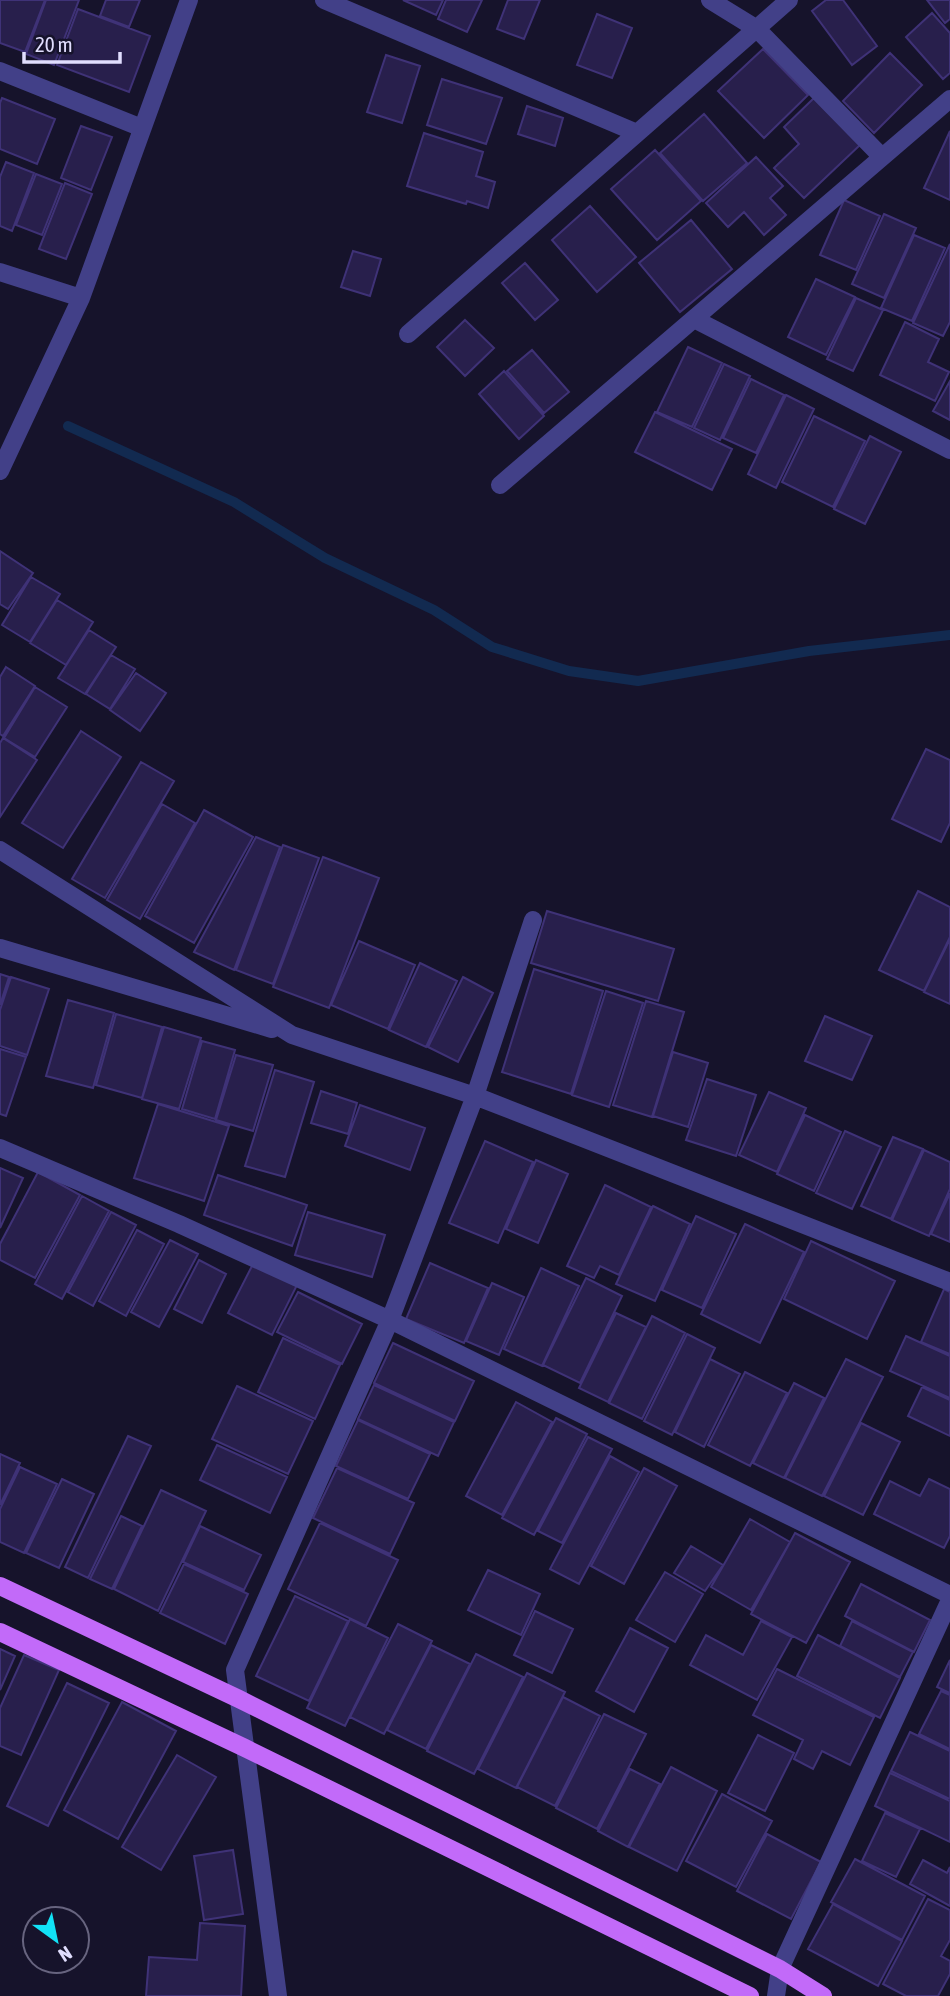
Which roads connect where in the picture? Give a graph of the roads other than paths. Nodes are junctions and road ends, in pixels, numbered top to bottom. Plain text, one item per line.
1 (189, 0) edge
2 (324, 0) edge
3 (710, 0) edge
4 (789, 0) edge
5 (757, 29) junction
6 (0, 71) edge
7 (950, 99) edge
8 (142, 128) junction
9 (637, 133) junction
10 (882, 157) junction
11 (0, 272) edge
12 (80, 298) junction
13 (694, 319) junction
14 (408, 334) dead end
15 (950, 450) edge
16 (0, 471) edge
17 (500, 485) dead end
18 (0, 850) edge
19 (533, 920) dead end
20 (0, 948) edge
21 (292, 1035) junction
22 (475, 1097) junction
23 (0, 1148) edge
24 (950, 1282) edge
25 (390, 1320) junction
26 (0, 1586) edge
27 (950, 1598) edge
28 (0, 1632) edge
29 (239, 1699) junction
30 (245, 1748) junction
31 (780, 1969) junction
32 (278, 1996) edge
33 (750, 1996) edge
34 (776, 1996) edge
35 (823, 1996) edge

1 - 8 street
2 - 9 street
3 - 5 street
4 - 5 street
5 - 9 street
5 - 10 street
6 - 8 street
7 - 10 street
8 - 12 street
9 - 14 street
10 - 13 street
11 - 12 street
12 - 16 street
13 - 15 street
13 - 17 street
18 - 21 street
19 - 22 street
20 - 21 street
21 - 22 street
22 - 24 street
22 - 25 street
23 - 25 street
25 - 27 street
25 - 29 street
26 - 29 main road
27 - 31 street
28 - 30 main road
29 - 30 street
29 - 31 main road
30 - 32 street
30 - 33 main road
31 - 34 street
31 - 35 main road

